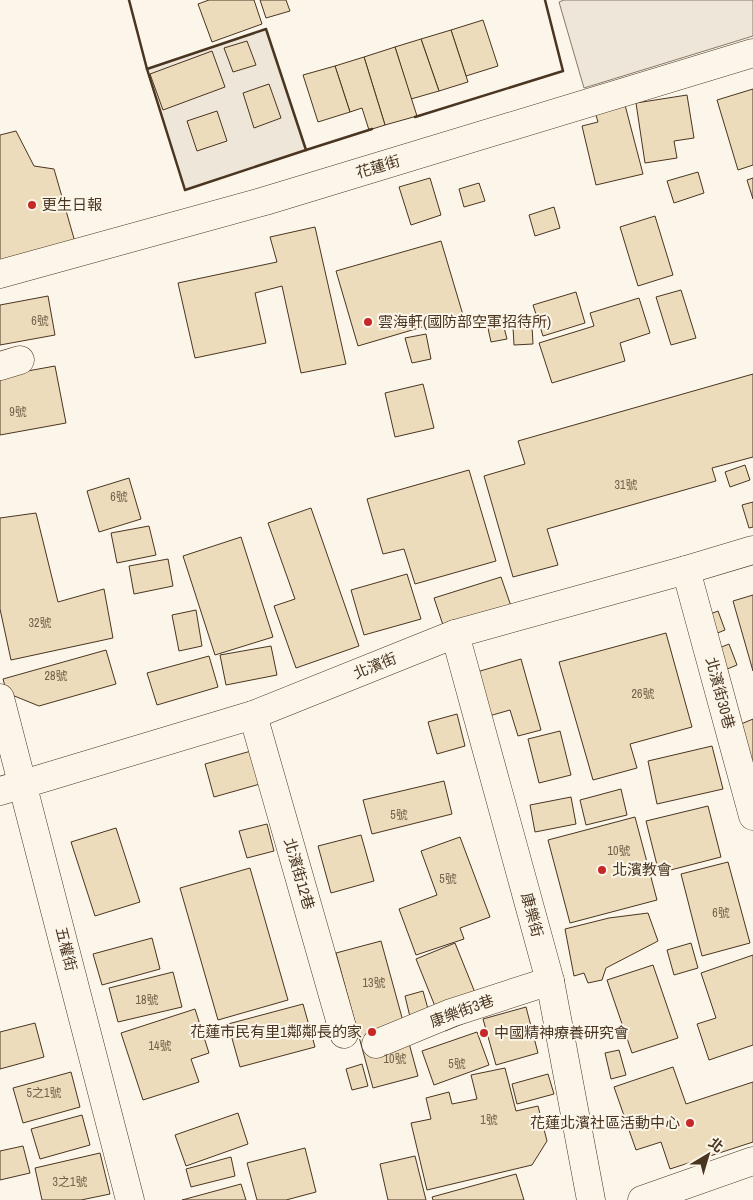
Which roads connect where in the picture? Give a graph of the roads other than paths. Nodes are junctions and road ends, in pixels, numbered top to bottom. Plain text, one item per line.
1 (753, 53) edge
2 (0, 274) edge
3 (753, 550) edge
4 (686, 570) junction
5 (455, 634) junction
6 (0, 698) edge
7 (253, 715) junction
8 (12, 788) edge
9 (753, 816) edge
10 (550, 981) junction
11 (344, 1034) dead end
12 (376, 1044) dead end
13 (753, 1161) edge
14 (130, 1200) edge
15 (592, 1200) edge
16 (642, 1200) edge

1 - 2 street, 花蓮街
3 - 4 street, 北濱街
4 - 5 street, 北濱街
4 - 9 street, 北濱街30巷
5 - 7 street, 北濱街
5 - 10 street, 康樂街
6 - 8 street, 五權街
7 - 8 street, 北濱街
7 - 11 street, 北濱街12巷
8 - 14 street, 五權街
10 - 12 street, 康樂街3巷
10 - 15 street, 康樂街
13 - 16 street

